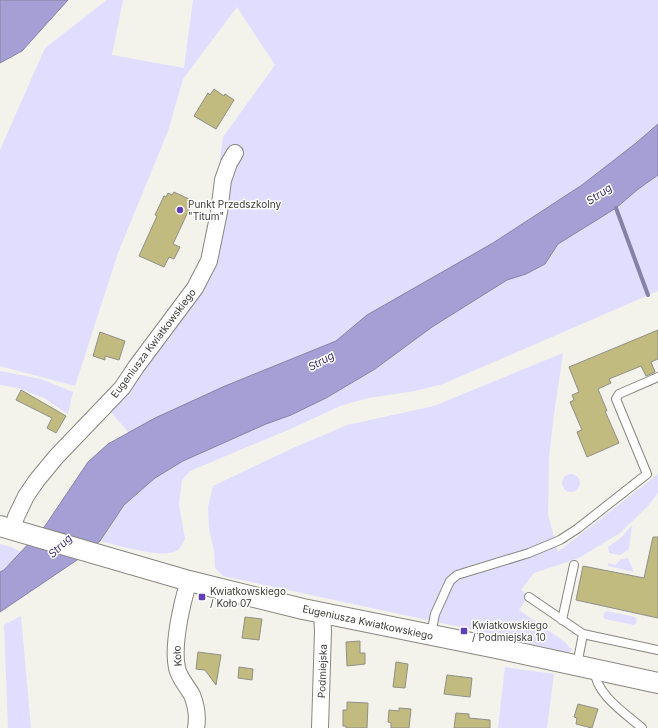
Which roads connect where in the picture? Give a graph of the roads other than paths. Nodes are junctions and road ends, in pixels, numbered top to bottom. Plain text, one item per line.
1 (235, 153) dead end
2 (658, 377) edge
3 (13, 530) edge
4 (574, 565) dead end
5 (189, 581) junction
6 (529, 597) dead end
7 (322, 613) junction
8 (562, 620) junction
9 (583, 634) junction
10 (431, 635) junction
11 (658, 650) edge
12 (586, 667) junction
13 (658, 683) edge
14 (196, 728) edge
15 (320, 728) edge
16 (642, 728) edge

1 - 3 street, Eugeniusza Kwiatkowskiego
2 - 10 lane
3 - 5 street, Eugeniusza Kwiatkowskiego
4 - 8 lane
5 - 7 street, Eugeniusza Kwiatkowskiego
5 - 14 street, Koło
6 - 8 lane
7 - 10 street, Eugeniusza Kwiatkowskiego
7 - 15 street, Podmiejska
8 - 9 lane
9 - 11 lane
9 - 12 lane
10 - 12 street, Eugeniusza Kwiatkowskiego
12 - 13 street, Eugeniusza Kwiatkowskiego
12 - 16 lane

